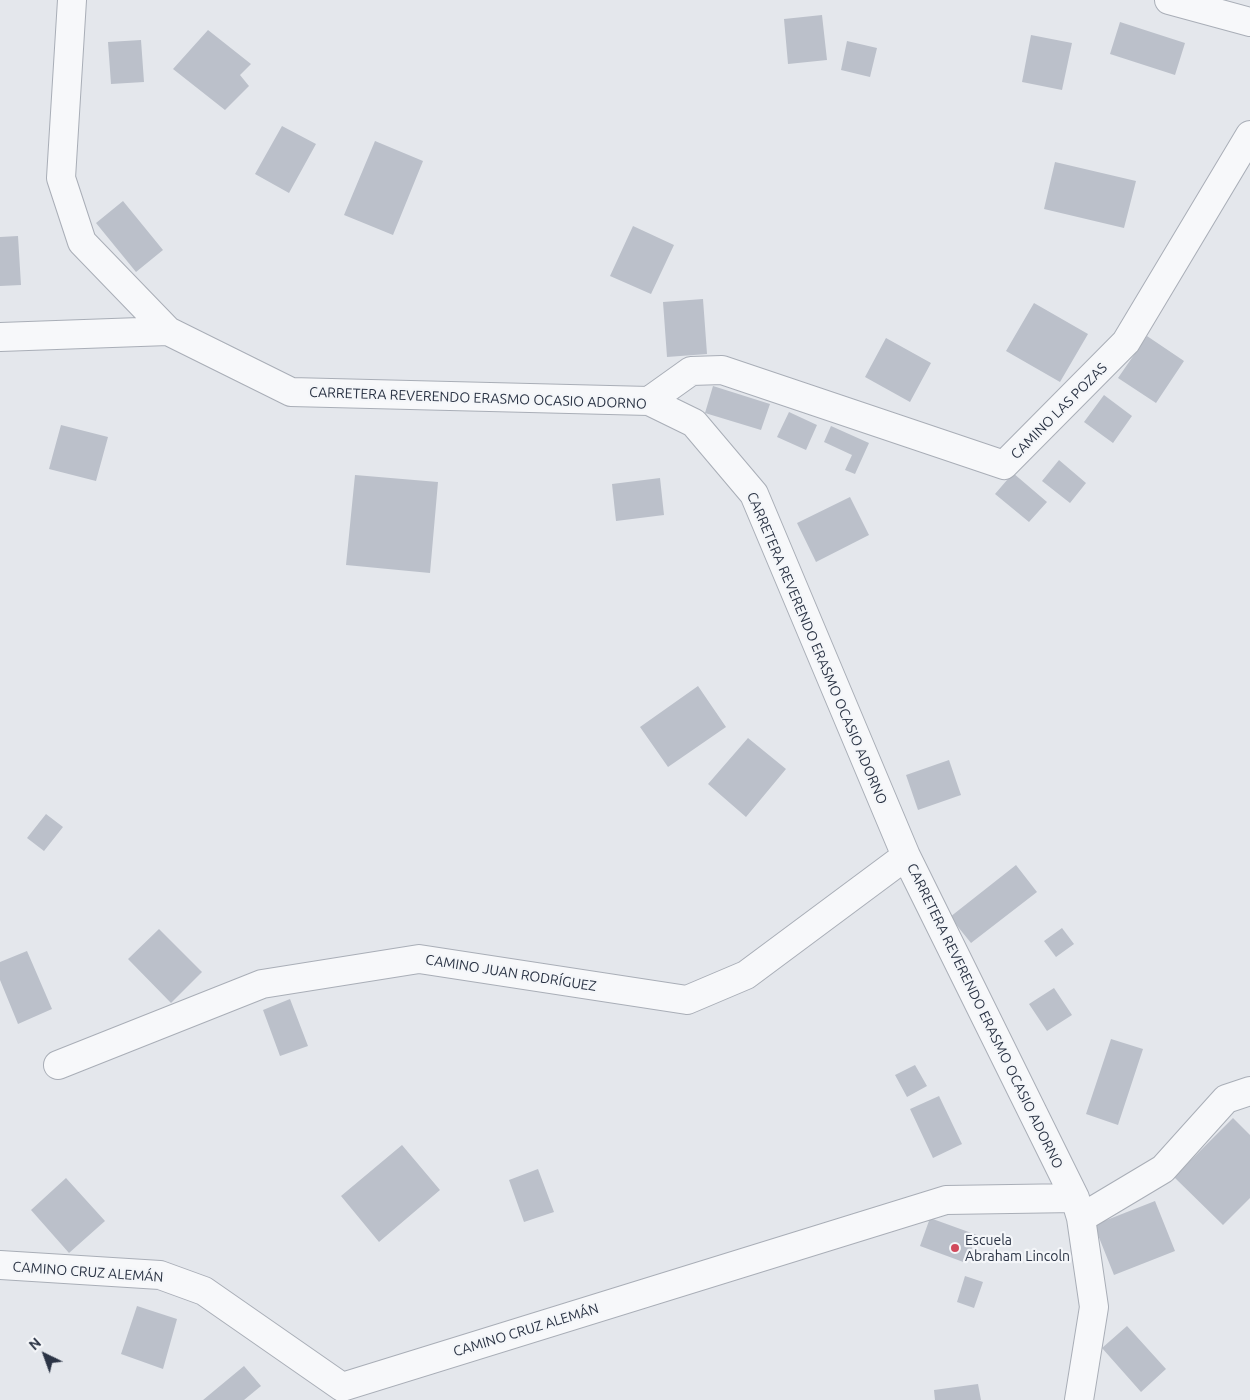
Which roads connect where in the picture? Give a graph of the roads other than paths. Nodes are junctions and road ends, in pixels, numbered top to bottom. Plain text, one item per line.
1 (72, 0) edge
2 (1169, 0) edge
3 (1250, 22) edge
4 (1250, 135) edge
5 (168, 331) junction
6 (0, 337) edge
7 (649, 401) junction
8 (906, 856) junction
9 (58, 1065) dead end
10 (1250, 1091) edge
11 (1078, 1208) junction
12 (0, 1265) edge
13 (342, 1393) edge
14 (1079, 1400) edge

1 - 5 street, CARRETERA REVERENDO ERASMO OCASIO ADORNO
2 - 3 street
4 - 7 street, CAMINO LAS POZAS
5 - 6 street
5 - 7 street, CARRETERA REVERENDO ERASMO OCASIO ADORNO
7 - 8 street, CARRETERA REVERENDO ERASMO OCASIO ADORNO
8 - 9 street, CAMINO JUAN RODRÍGUEZ
8 - 11 street, CARRETERA REVERENDO ERASMO OCASIO ADORNO
10 - 11 street
11 - 13 street, CAMINO CRUZ ALEMÁN
11 - 14 street, CARRETERA REVERENDO ERASMO OCASIO ADORNO
12 - 13 street, CAMINO CRUZ ALEMÁN

